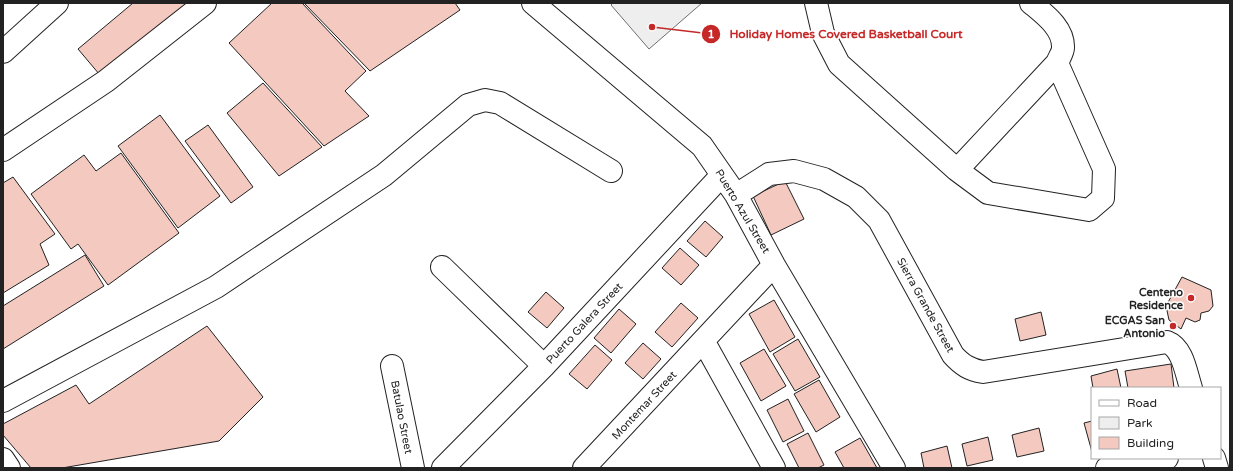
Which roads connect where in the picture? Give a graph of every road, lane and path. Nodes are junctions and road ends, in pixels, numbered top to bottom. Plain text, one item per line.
1 (57, 3) edge
2 (205, 3) edge
3 (532, 3) edge
4 (816, 3) edge
5 (1030, 3) edge
6 (3, 52) edge
7 (1057, 63) junction
8 (3, 150) edge
9 (958, 170) junction
10 (611, 171) dead end
11 (722, 175) junction
12 (736, 195) junction
13 (774, 264) junction
14 (442, 267) dead end
15 (704, 342) junction
16 (392, 366) dead end
17 (544, 366) junction
18 (1191, 387) edge
19 (3, 401) edge
20 (3, 459) edge
21 (1161, 459) edge
22 (9, 468) edge
23 (413, 468) edge
24 (443, 468) edge
25 (584, 468) edge
26 (774, 468) edge
27 (894, 468) edge
28 (1107, 468) edge

1 - 6 street
2 - 8 street
3 - 11 street, Puerto Azul Street
4 - 9 street
5 - 7 street
7 - 9 street
7 - 9 street
10 - 19 street
11 - 12 street, Puerto Azul Street
11 - 17 street, Puerto Galera Street
12 - 13 street, Puerto Azul Street
12 - 18 street, Sierra Grande Street
13 - 15 street, Montemar Street
13 - 27 street, Puerto Azul Street
14 - 17 street
15 - 25 street, Montemar Street
15 - 26 street
16 - 23 street, Batulao Street
17 - 24 street, Puerto Galera Street
20 - 22 street
21 - 28 street

